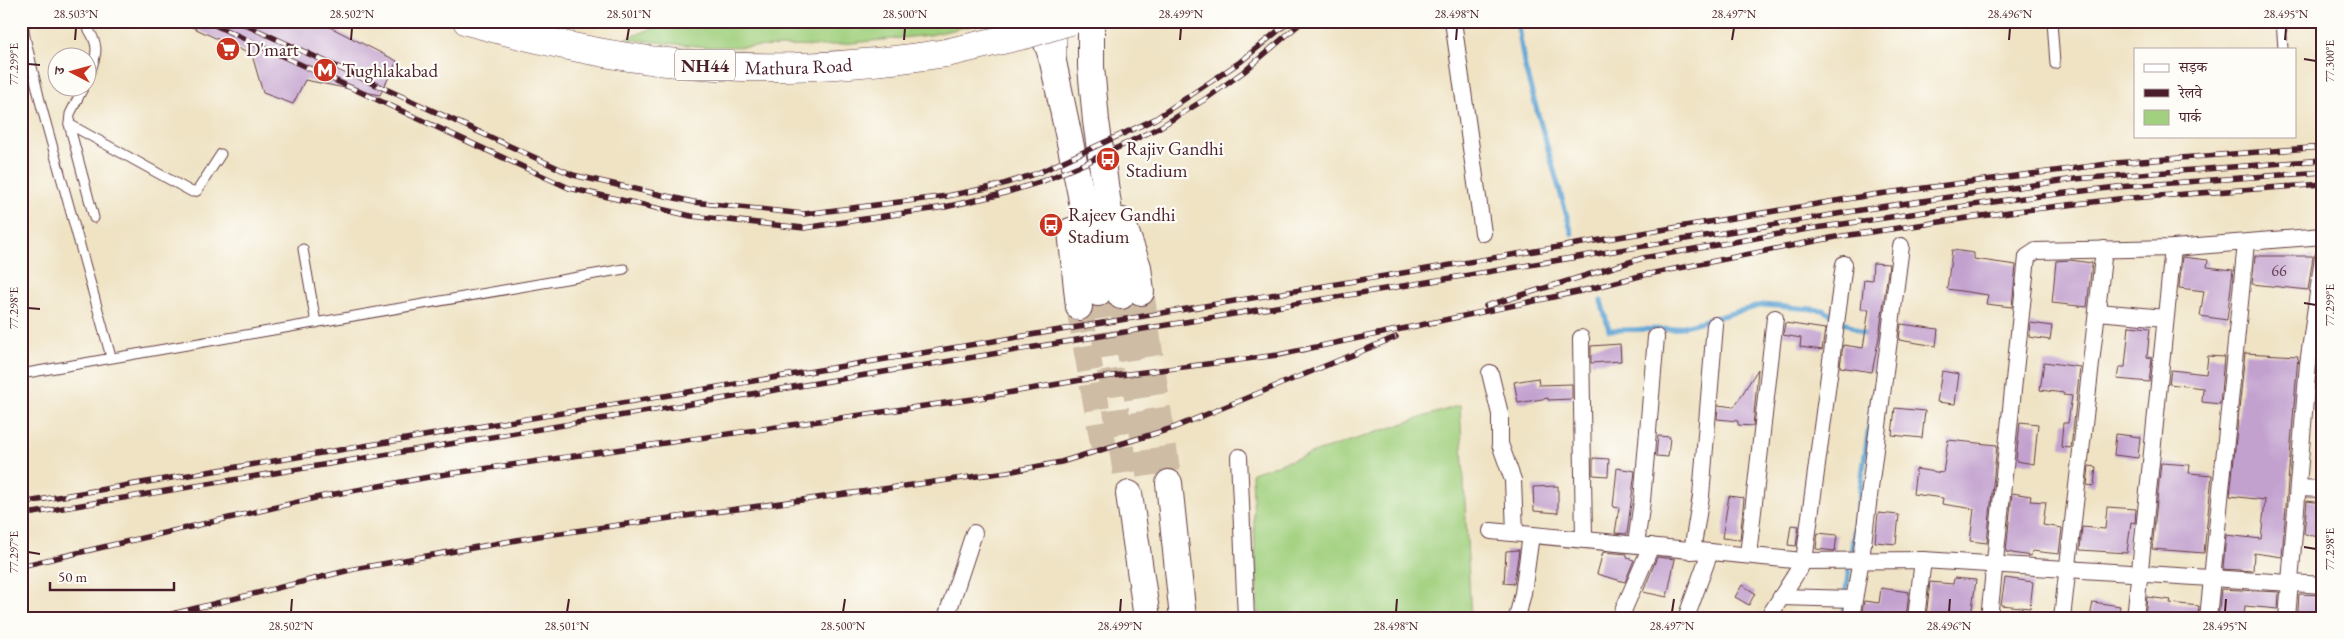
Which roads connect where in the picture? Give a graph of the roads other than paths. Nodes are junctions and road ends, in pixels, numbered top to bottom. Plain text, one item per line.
1 (24, 21) edge
2 (83, 21) edge
3 (467, 21) edge
4 (1038, 21) edge
5 (1053, 21) edge
6 (1070, 21) edge
7 (1091, 21) edge
8 (1104, 21) edge
9 (1453, 21) edge
10 (2052, 21) edge
11 (2281, 21) edge
12 (97, 48) edge
13 (2283, 48) edge
14 (1052, 57) junction
15 (2055, 64) dead end
16 (78, 98) edge
17 (1096, 111) junction
18 (69, 124) junction
19 (1067, 128) junction
20 (221, 154) dead end
21 (94, 218) dead end
22 (1483, 233) dead end
23 (2323, 236) edge
24 (2246, 243) junction
25 (1901, 246) dead end
26 (2173, 248) junction
27 (303, 249) dead end
28 (2104, 249) junction
29 (2323, 257) edge
30 (1844, 264) dead end
31 (624, 269) dead end
32 (2098, 312) junction
33 (1775, 318) dead end
34 (2165, 318) junction
35 (316, 323) junction
36 (1715, 325) dead end
37 (1656, 337) dead end
38 (1581, 338) dead end
39 (110, 357) junction
40 (2315, 365) edge
41 (1490, 373) dead end
42 (21, 374) edge
43 (1239, 457) dead end
44 (2298, 488) junction
45 (1140, 489) junction
46 (2323, 489) edge
47 (1491, 531) dead end
48 (974, 533) dead end
49 (1523, 534) junction
50 (1584, 540) junction
51 (1643, 545) junction
52 (1692, 551) junction
53 (1710, 552) junction
54 (1748, 555) junction
55 (1854, 559) junction
56 (1923, 560) junction
57 (1804, 561) junction
58 (1995, 564) junction
59 (2069, 568) junction
60 (2139, 573) junction
61 (2213, 578) junction
62 (2291, 583) junction
63 (2323, 586) edge
64 (1781, 597) junction
65 (1848, 599) junction
66 (946, 618) edge
67 (1131, 618) edge
68 (1147, 618) edge
69 (1173, 618) edge
70 (1184, 618) edge
71 (1246, 618) edge
72 (1517, 618) edge
73 (1620, 618) edge
74 (1686, 618) edge
75 (1768, 618) edge
76 (1851, 618) edge
77 (1916, 618) edge
78 (1989, 618) edge
79 (2062, 618) edge
80 (2135, 618) edge
81 (2208, 618) edge
82 (2287, 618) edge

1 - 39 lane
2 - 12 lane
3 - 6 highway, Mathura Road / NH44, bridge
4 - 14 main road
5 - 14 highway
7 - 17 main road
8 - 17 main road
9 - 22 street
10 - 15 lane
11 - 13 lane
14 - 19 main road
16 - 18 lane
17 - 19 main road
17 - 19 main road
18 - 20 lane
18 - 21 lane
23 - 24 street
24 - 26 street
24 - 61 street
25 - 55 street
26 - 28 street
26 - 34 street
27 - 35 lane
28 - 32 street
28 - 58 street
29 - 40 street
30 - 57 street
31 - 35 lane
32 - 34 street
32 - 59 street
33 - 54 street
34 - 60 street
35 - 39 lane
36 - 52 street
37 - 51 street
38 - 50 street
39 - 42 lane
40 - 44 street
41 - 49 street
43 - 71 street
44 - 46 street
44 - 62 street
45 - 67 main road
45 - 68 main road
45 - 69 main road
45 - 70 main road
47 - 49 street
48 - 66 street
49 - 50 street
49 - 72 street
50 - 51 street
51 - 52 street
51 - 73 street
52 - 53 street
53 - 54 street
53 - 74 street
54 - 57 street
55 - 56 street
55 - 57 street
55 - 65 street
56 - 58 street
56 - 77 street
57 - 64 street
58 - 59 street
58 - 78 street
59 - 60 street
59 - 79 street
60 - 61 street
60 - 80 street
61 - 62 street
61 - 81 street
62 - 63 street
62 - 82 street
64 - 65 street
64 - 75 street
65 - 76 street

